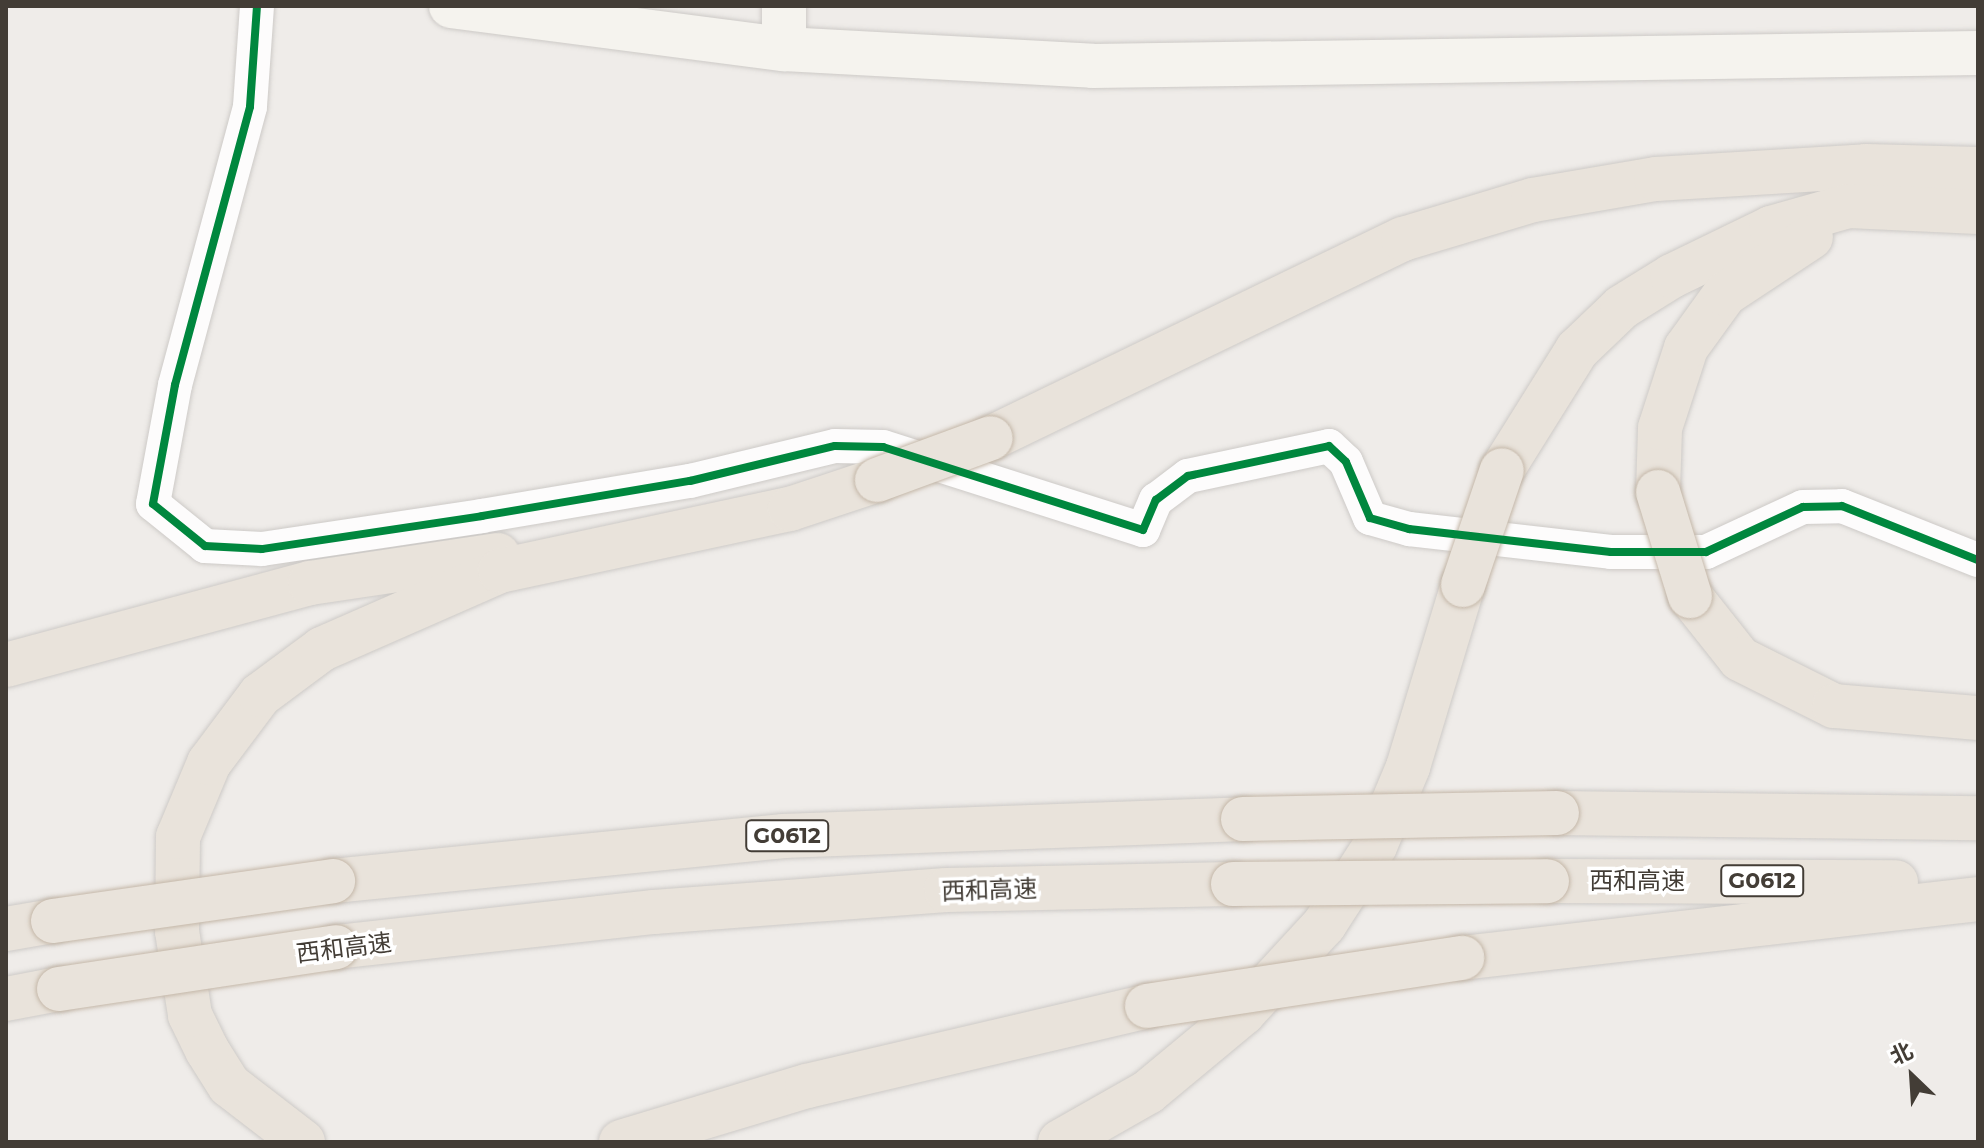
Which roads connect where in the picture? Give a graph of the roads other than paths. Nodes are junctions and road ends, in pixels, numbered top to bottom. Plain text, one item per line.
1 (257, 6) edge
2 (451, 6) edge
3 (784, 6) edge
4 (784, 49) junction
5 (1978, 53) edge
6 (1978, 169) edge
7 (1929, 210) junction
8 (1978, 212) edge
9 (593, 548) junction
10 (1978, 560) edge
11 (6, 665) edge
12 (1978, 718) edge
13 (1978, 818) edge
14 (1978, 882) edge
15 (1978, 899) edge
16 (6, 929) edge
17 (6, 999) edge
18 (303, 1142) edge
19 (621, 1142) edge
20 (1060, 1142) edge

1 - 10 street
2 - 4 street
3 - 4 street
4 - 5 street
6 - 9 highway, bridge
7 - 8 highway
7 - 12 highway, bridge
7 - 20 highway, bridge
9 - 11 highway
9 - 18 highway
13 - 16 highway, G0612, bridge
14 - 17 highway, 西和高速 / G0612, bridge
15 - 19 highway, bridge

